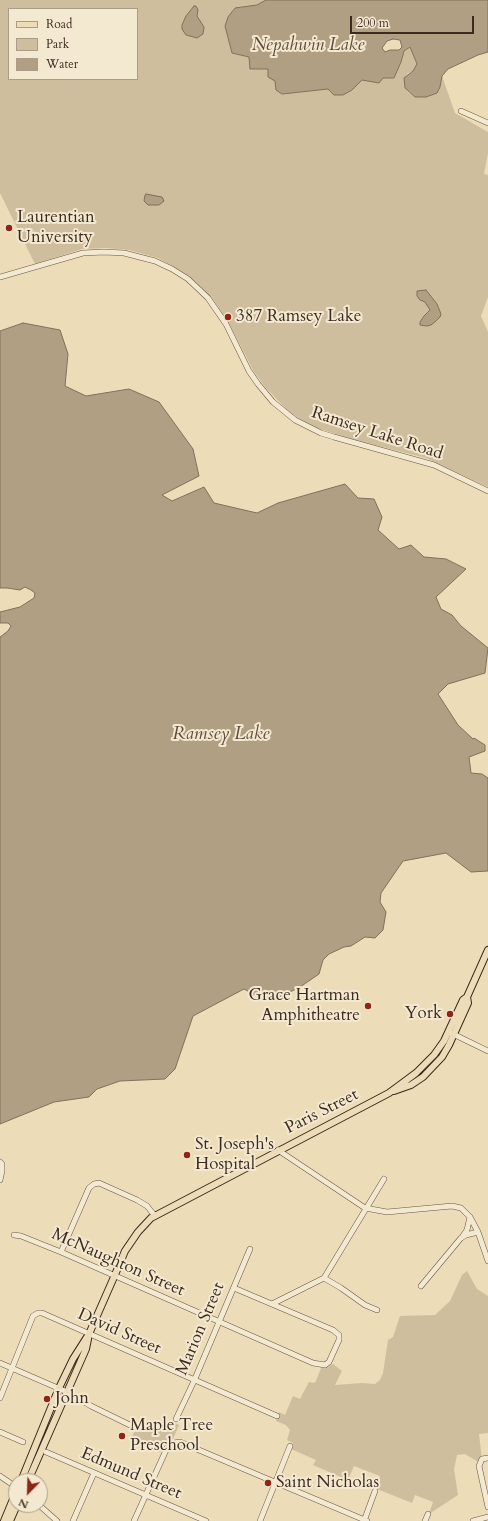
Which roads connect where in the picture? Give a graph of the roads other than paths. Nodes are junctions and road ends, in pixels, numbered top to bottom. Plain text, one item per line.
1 (461, 111) dead end
2 (488, 123) edge
3 (0, 277) edge
4 (488, 491) edge
5 (488, 950) edge
6 (452, 1033) junction
7 (488, 1051) edge
8 (278, 1150) junction
9 (0, 1162) edge
10 (384, 1179) dead end
11 (0, 1180) edge
12 (365, 1208) junction
13 (154, 1216) junction
14 (470, 1217) junction
15 (478, 1232) junction
16 (14, 1235) dead end
17 (463, 1236) junction
18 (250, 1249) dead end
19 (61, 1252) junction
20 (488, 1260) edge
21 (114, 1277) junction
22 (324, 1278) junction
23 (421, 1286) dead end
24 (234, 1288) junction
25 (272, 1304) junction
26 (377, 1310) dead end
27 (219, 1323) junction
28 (89, 1334) junction
29 (0, 1363) edge
30 (12, 1367) junction
31 (194, 1381) junction
32 (59, 1388) junction
33 (67, 1392) junction
34 (0, 1398) edge
35 (277, 1416) dead end
36 (176, 1419) dead end
37 (136, 1428) dead end
38 (0, 1432) edge
39 (23, 1442) dead end
40 (290, 1446) dead end
41 (46, 1452) dead end
42 (488, 1458) edge
43 (24, 1473) edge
44 (32, 1473) edge
45 (94, 1473) junction
46 (276, 1482) junction
47 (375, 1491) dead end
48 (146, 1495) junction
49 (488, 1507) edge
50 (8, 1511) edge
51 (48, 1513) edge
52 (428, 1514) dead end
53 (488, 1517) edge
54 (4, 1521) edge
55 (57, 1521) edge
56 (73, 1521) edge
57 (134, 1521) edge
58 (206, 1521) edge
59 (260, 1521) edge
60 (365, 1521) edge
61 (426, 1521) edge
62 (473, 1521) edge

1 - 2 street
3 - 4 street, Ramsey Lake Road
5 - 6 main road, Paris Street
6 - 7 street
6 - 8 main road, Paris Street
8 - 12 street
8 - 13 main road, Paris Street
9 - 11 street
10 - 12 street
12 - 14 street
12 - 22 street
13 - 19 street
13 - 21 main road, Paris Street
14 - 15 street
14 - 17 street
15 - 17 street
15 - 20 street
16 - 19 street, McNaughton Street
17 - 23 street
18 - 24 street, Marion Street
19 - 21 street, McNaughton Street
21 - 27 street, McNaughton Street
21 - 28 main road, Paris Street
22 - 25 street
22 - 26 street
24 - 25 street
24 - 27 street, Marion Street
25 - 27 street, McNaughton Street
27 - 31 street, Marion Street
28 - 30 street, David Street
28 - 31 street, David Street
28 - 32 main road, Paris Street
28 - 33 main road, Paris Street
29 - 30 street
30 - 32 street
30 - 34 street
31 - 35 street, David Street
31 - 36 street, Marion Street
32 - 33 street
32 - 43 main road, Paris Street
33 - 37 street
33 - 44 main road, Paris Street
38 - 39 street
40 - 46 street
41 - 45 street, Edmund Street
42 - 49 street
45 - 48 street, Edmund Street
45 - 56 street
46 - 48 street
46 - 59 street
46 - 60 street
47 - 60 street
48 - 57 street
48 - 58 street, Edmund Street
50 - 54 main road
51 - 55 street
52 - 61 street
53 - 62 street

